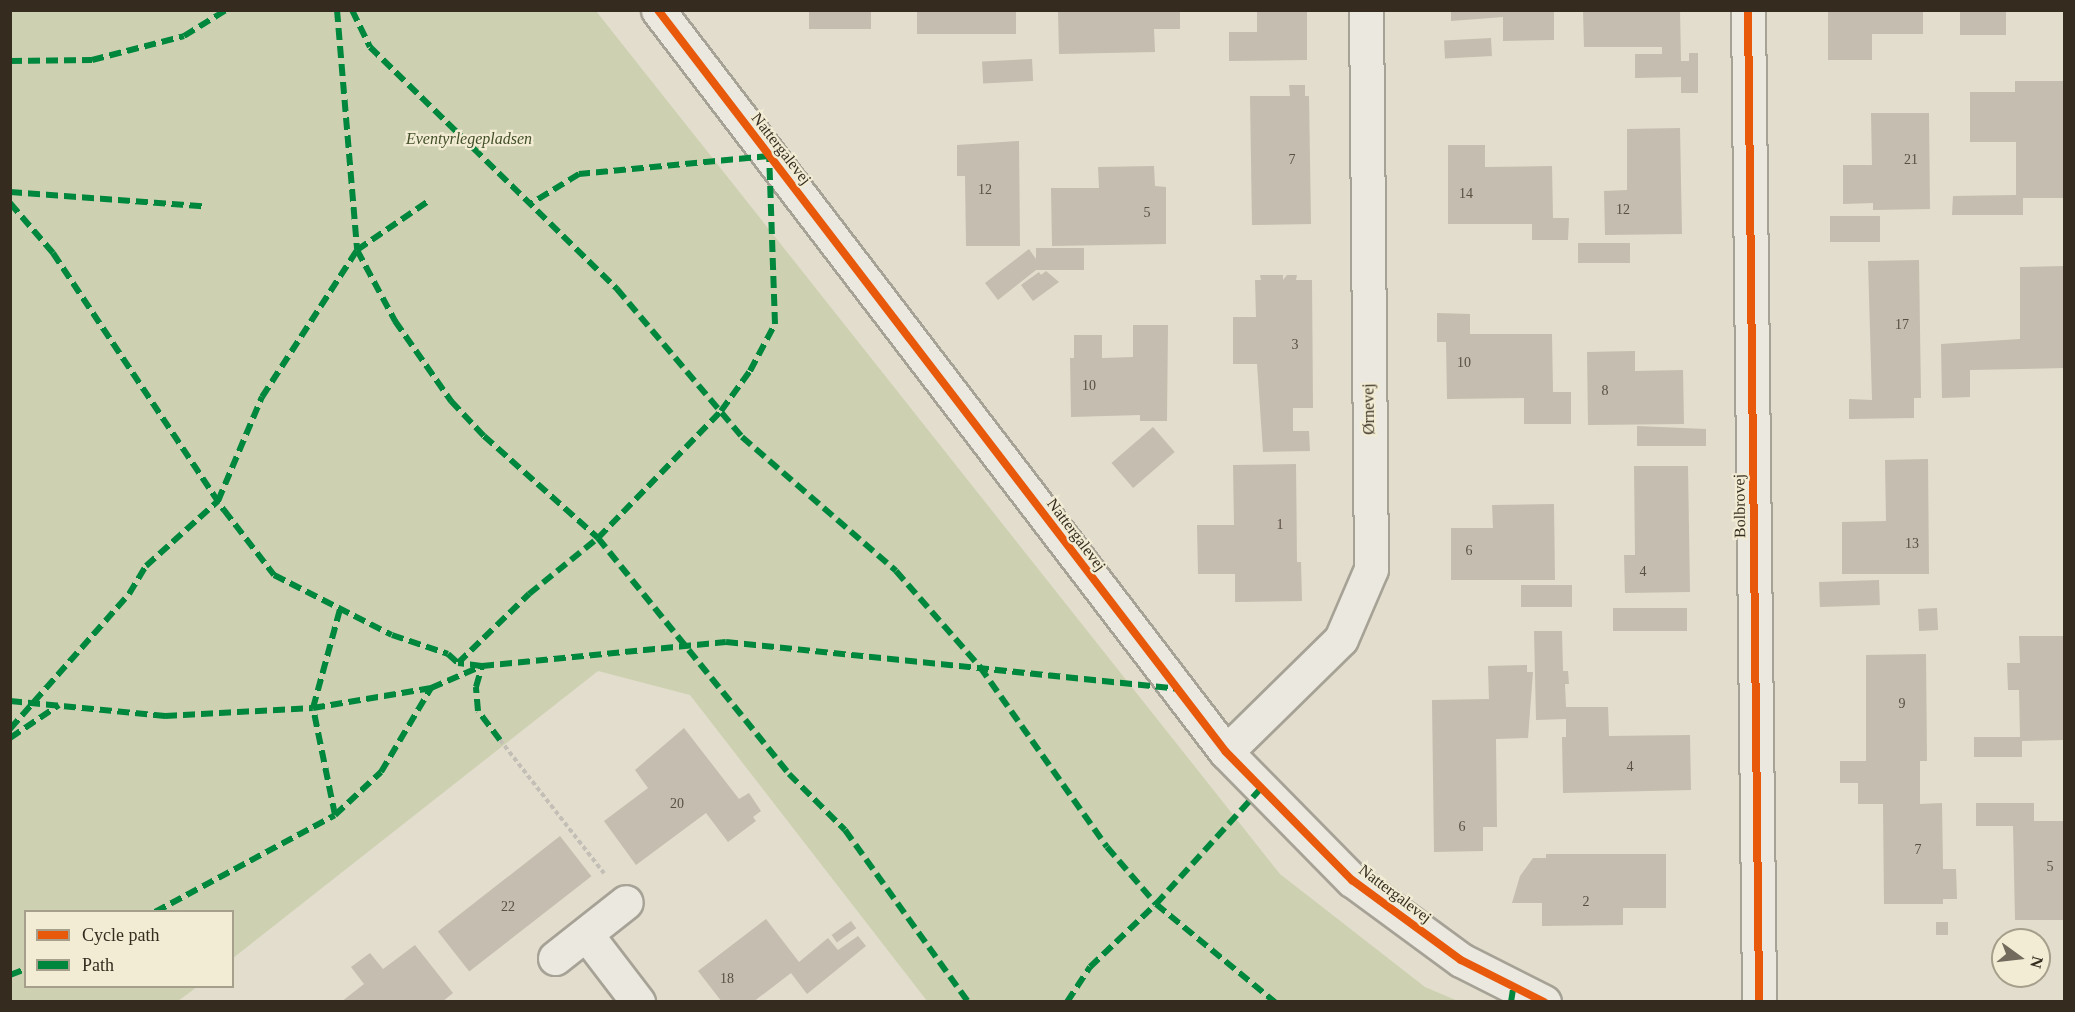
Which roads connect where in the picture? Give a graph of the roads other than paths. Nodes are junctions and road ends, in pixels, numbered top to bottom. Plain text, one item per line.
1 (657, 10) edge
2 (1366, 10) edge
3 (1748, 10) edge
4 (1226, 752) junction
5 (626, 902) road end
6 (586, 934) junction
7 (555, 958) dead end
8 (638, 1002) edge
9 (1544, 1002) edge
10 (1759, 1002) edge

1 - 4 street, Nattergalevej
2 - 4 street, Ørnevej
3 - 10 street, Bolbrovej
4 - 9 street, Nattergalevej
5 - 6 street
6 - 7 street
6 - 8 street

